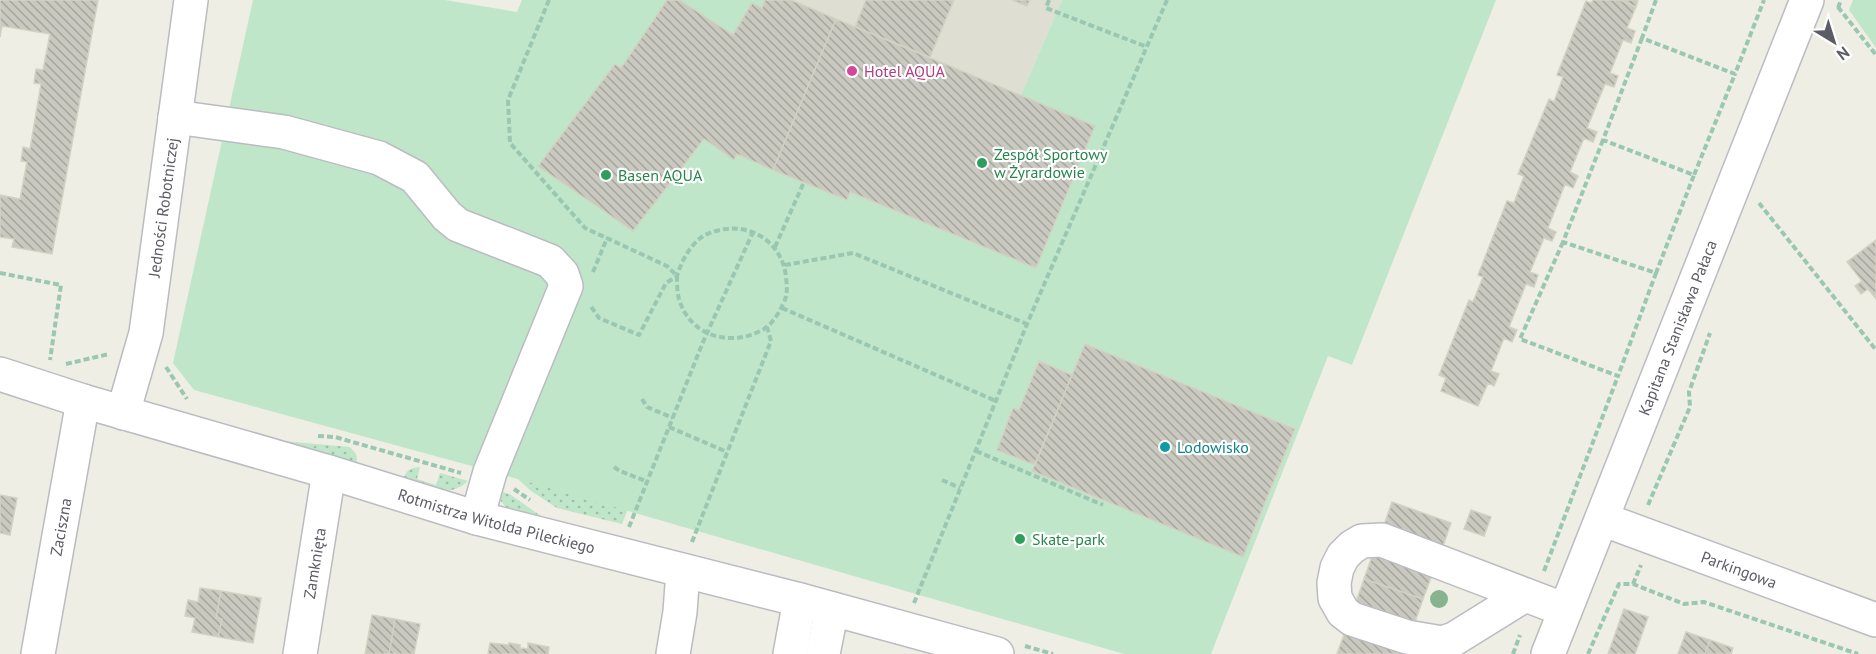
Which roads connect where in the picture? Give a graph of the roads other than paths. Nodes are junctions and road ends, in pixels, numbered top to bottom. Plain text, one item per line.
1 (191, 0) edge
2 (1807, 0) edge
3 (175, 117) junction
4 (0, 374) edge
5 (83, 401) junction
6 (123, 412) junction
7 (329, 472) junction
8 (477, 518) junction
9 (1602, 519) junction
10 (683, 571) junction
11 (1529, 597) junction
12 (800, 600) junction
13 (832, 609) junction
14 (1565, 610) junction
15 (1876, 620) edge
16 (38, 654) edge
17 (300, 654) edge
18 (673, 654) edge
19 (790, 654) edge
20 (823, 654) edge
21 (997, 654) edge
22 (1548, 654) edge

1 - 3 street, Jedności Robotniczej
2 - 9 street, Kapitana Stanisława Pałaca
3 - 6 street, Jedności Robotniczej
3 - 8 street
4 - 5 street, Rotmistrza Witolda Pileckiego
5 - 6 street, Rotmistrza Witolda Pileckiego
5 - 16 street, Zaciszna
6 - 7 street, Rotmistrza Witolda Pileckiego
7 - 8 street, Rotmistrza Witolda Pileckiego
7 - 17 street, Zamknięta
8 - 10 street, Rotmistrza Witolda Pileckiego
9 - 14 street, Kapitana Stanisława Pałaca
9 - 15 street, Parkingowa
10 - 12 street, Rotmistrza Witolda Pileckiego
10 - 18 street
11 - 11 street
11 - 14 street
12 - 13 street, Rotmistrza Witolda Pileckiego
12 - 19 street
13 - 20 street
13 - 21 street, Rotmistrza Witolda Pileckiego
14 - 22 street, Kapitana Stanisława Pałaca

